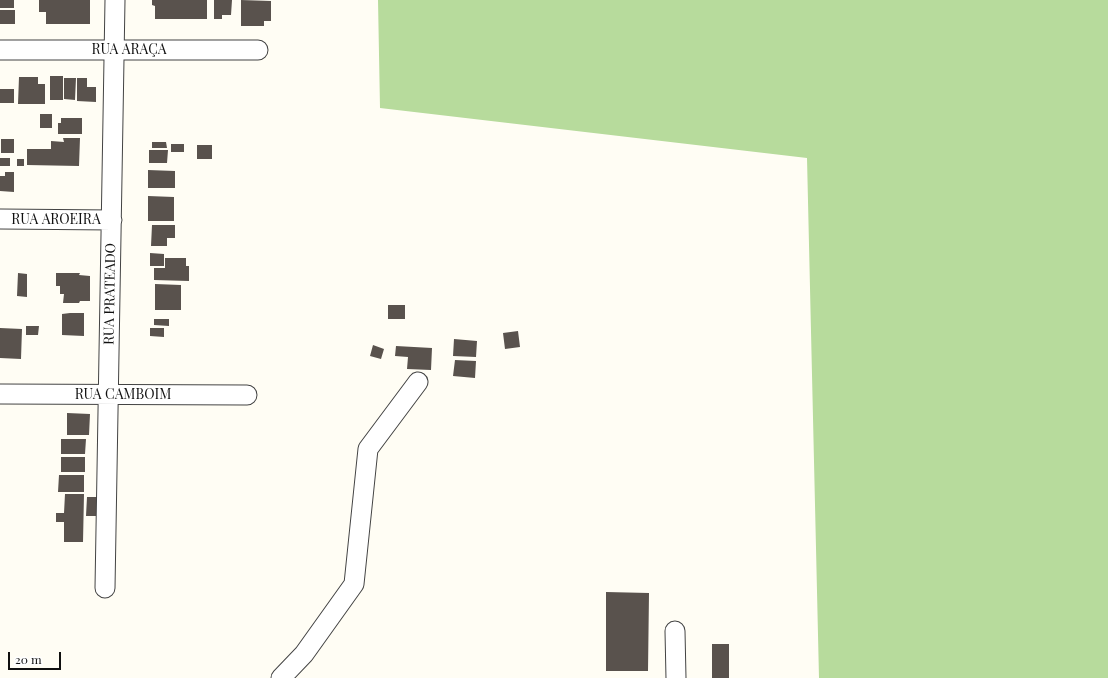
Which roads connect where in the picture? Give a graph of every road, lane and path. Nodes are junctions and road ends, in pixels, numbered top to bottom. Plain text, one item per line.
1 (116, 0) edge
2 (0, 50) edge
3 (115, 50) junction
4 (258, 50) dead end
5 (0, 219) edge
6 (112, 220) junction
7 (418, 382) dead end
8 (0, 394) edge
9 (109, 395) junction
10 (247, 395) dead end
11 (106, 588) dead end
12 (675, 631) dead end
13 (281, 678) edge
14 (676, 678) edge

1 - 3 street, RUA PRATEADO
2 - 3 street, RUA ARAÇA
3 - 4 street, RUA ARAÇA
3 - 6 street, RUA PRATEADO
5 - 6 street, RUA AROEIRA
6 - 9 street, RUA PRATEADO
7 - 13 street
8 - 9 street, RUA CAMBOIM
9 - 10 street, RUA CAMBOIM
9 - 11 street, RUA PRATEADO
12 - 14 street

